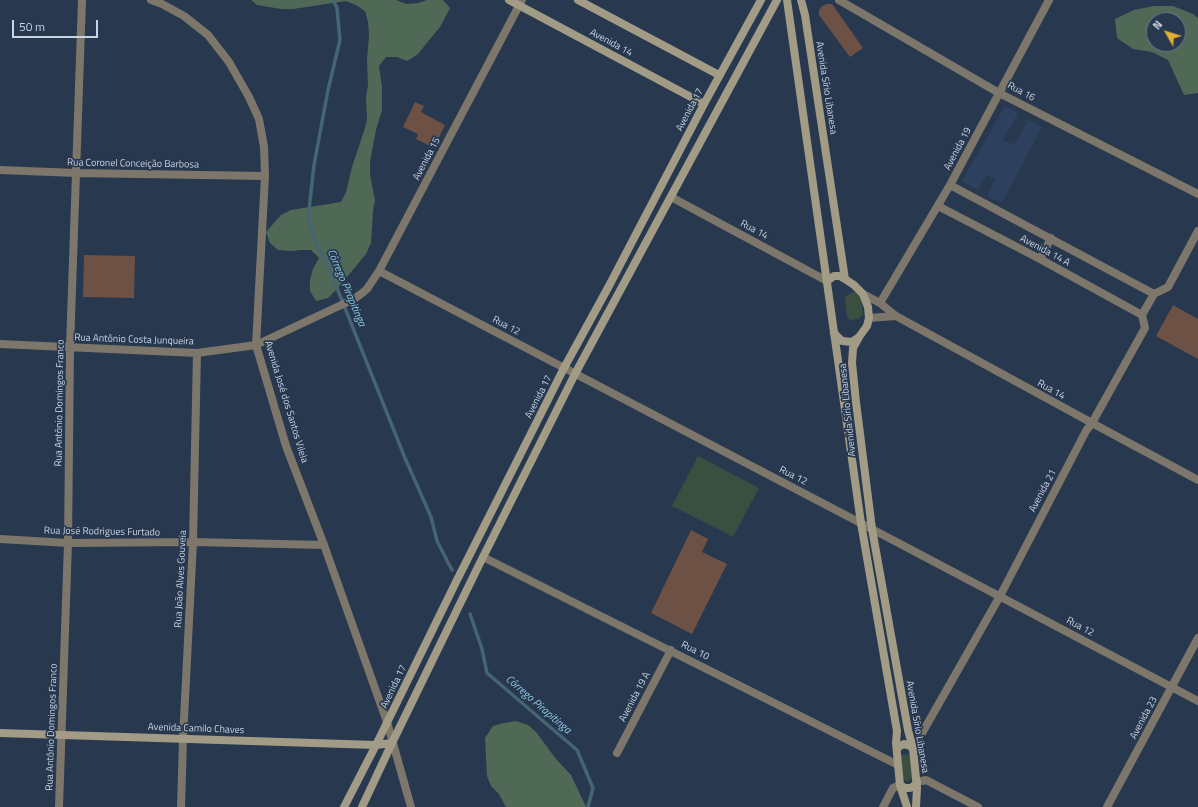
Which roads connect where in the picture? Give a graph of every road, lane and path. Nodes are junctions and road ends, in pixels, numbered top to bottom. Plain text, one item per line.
1 (82, 0) edge
2 (151, 0) edge
3 (509, 0) edge
4 (578, 0) edge
5 (761, 0) edge
6 (777, 0) edge
7 (786, 0) edge
8 (801, 0) edge
9 (839, 0) edge
10 (1049, 0) edge
11 (520, 3) edge
12 (719, 75) junction
13 (1000, 92) junction
14 (704, 104) junction
15 (0, 170) edge
16 (76, 173) junction
17 (265, 176) junction
18 (950, 185) junction
19 (1198, 194) edge
20 (671, 198) junction
21 (938, 206) junction
22 (1198, 231) edge
23 (1051, 238) junction
24 (1040, 259) junction
25 (379, 271) junction
26 (827, 280) junction
27 (845, 280) junction
28 (863, 294) junction
29 (1154, 294) junction
30 (880, 303) junction
31 (331, 309) joint
32 (1142, 314) junction
33 (896, 316) junction
34 (869, 318) junction
35 (834, 333) junction
36 (859, 337) junction
37 (0, 344) edge
38 (256, 345) junction
39 (70, 347) junction
40 (197, 353) junction
41 (564, 368) junction
42 (575, 374) junction
43 (1092, 423) junction
44 (1198, 480) edge
45 (861, 523) junction
46 (872, 529) junction
47 (0, 539) edge
48 (194, 542) junction
49 (68, 543) junction
50 (476, 543) junction
51 (324, 545) junction
52 (487, 548) junction
53 (483, 557) junction
54 (467, 561) junction
55 (478, 567) junction
56 (1000, 596) junction
57 (1198, 638) edge
58 (671, 650) junction
59 (1172, 687) junction
60 (1198, 700) edge
61 (387, 722) junction
62 (0, 733) edge
63 (62, 735) junction
64 (183, 739) junction
65 (392, 743) junction
66 (376, 745) junction
67 (913, 748) junction
68 (897, 750) junction
69 (616, 753) dead end
70 (898, 765) junction
71 (917, 782) junction
72 (900, 785) junction
73 (59, 807) edge
74 (181, 807) edge
75 (344, 807) edge
76 (362, 807) edge
77 (411, 807) edge
78 (883, 807) edge
79 (907, 807) edge
80 (916, 807) edge
81 (978, 807) edge
82 (1107, 807) edge

1 - 16 street, Rua Antônio Domingos Franco
2 - 17 street, Avenida José dos Santos Vilela
3 - 11 main road, Avenida 14
4 - 12 main road
5 - 12 main road, Avenida 17
6 - 20 main road
7 - 26 main road, Avenida Sírio Libanesa
8 - 27 main road, Avenida Sírio Libanesa
9 - 13 street, Rua 16
10 - 13 street, Avenida 19
11 - 14 main road, Avenida 14
11 - 25 street, Avenida 15
12 - 14 main road, Avenida 17
13 - 18 street, Avenida 19
13 - 19 street, Rua 16
14 - 41 main road, Avenida 17
15 - 16 street, Rua Coronel Conceição Barbosa
16 - 17 street, Rua Coronel Conceição Barbosa
16 - 39 street, Rua Antônio Domingos Franco
17 - 38 street, Avenida José dos Santos Vilela
18 - 21 street, Avenida 19
18 - 23 street, Avenida 14 A
20 - 26 street, Rua 14
20 - 42 main road
21 - 24 street, Avenida 14 A
21 - 30 street, Avenida 19
22 - 29 street
23 - 24 street
23 - 29 street, Avenida 14 A
24 - 32 street, Avenida 14 A
25 - 31 street, Avenida 15
25 - 41 street, Rua 12
26 - 27 main road
26 - 35 main road, Avenida Sírio Libanesa
27 - 28 main road
28 - 30 street, Rua 14
28 - 34 main road
29 - 32 street
30 - 33 street, Rua 14
31 - 38 street, Rua Antônio Costa Junqueira
32 - 43 street, Avenida 21
33 - 34 street
33 - 43 street, Rua 14
34 - 36 main road, Avenida Sírio Libanesa
35 - 36 main road
35 - 45 main road, Avenida Sírio Libanesa
36 - 46 main road, Avenida Sírio Libanesa
37 - 39 street, Rua Antônio Costa Junqueira
38 - 40 street, Rua Antônio Costa Junqueira
38 - 51 street, Avenida José dos Santos Vilela
39 - 40 street, Rua Antônio Costa Junqueira
39 - 49 street, Rua Antônio Domingos Franco
40 - 48 street, Rua João Alves Gouveia
41 - 42 street, Rua 12
41 - 50 main road, Avenida 17
42 - 45 street, Rua 12
42 - 52 main road
43 - 44 street, Rua 14
43 - 56 street, Avenida 21
45 - 46 street, Rua 12
45 - 68 main road, Avenida Sírio Libanesa
46 - 56 street, Rua 12
46 - 67 main road, Avenida Sírio Libanesa
47 - 49 street, Rua José Rodrigues Furtado
48 - 49 street, Rua José Rodrigues Furtado
48 - 51 street, Rua José Rodrigues Furtado
48 - 64 street, Rua João Alves Gouveia
49 - 63 street, Rua Antônio Domingos Franco
50 - 52 main road
50 - 54 main road, Avenida 17
51 - 61 street, Avenida José dos Santos Vilela
52 - 53 main road
53 - 55 main road
53 - 58 street, Rua 10
54 - 55 main road
54 - 61 main road, Avenida 17
55 - 65 main road
56 - 59 street, Rua 12
56 - 67 street, Avenida 21
57 - 59 street, Avenida 23
58 - 69 street, Avenida 19 A
58 - 70 street, Rua 10
59 - 60 street, Rua 12
59 - 82 street, Avenida 23
61 - 65 street, Avenida José dos Santos Vilela
61 - 66 main road, Avenida 17
62 - 63 main road, Avenida Camilo Chaves
63 - 64 main road, Avenida Camilo Chaves
63 - 73 street, Rua Antônio Domingos Franco
64 - 66 main road, Avenida Camilo Chaves
64 - 74 street, Rua João Alves Gouveia
65 - 66 main road, Avenida Camilo Chaves
65 - 76 main road
65 - 77 street, Avenida José dos Santos Vilela
66 - 75 main road, Avenida 17
67 - 68 main road
67 - 71 main road, Avenida Sírio Libanesa
68 - 70 main road, Avenida Sírio Libanesa
70 - 72 main road, Avenida Sírio Libanesa
71 - 72 main road
71 - 80 main road, Avenida Sírio Libanesa
71 - 81 street
72 - 78 street
72 - 79 main road, Avenida Sírio Libanesa

